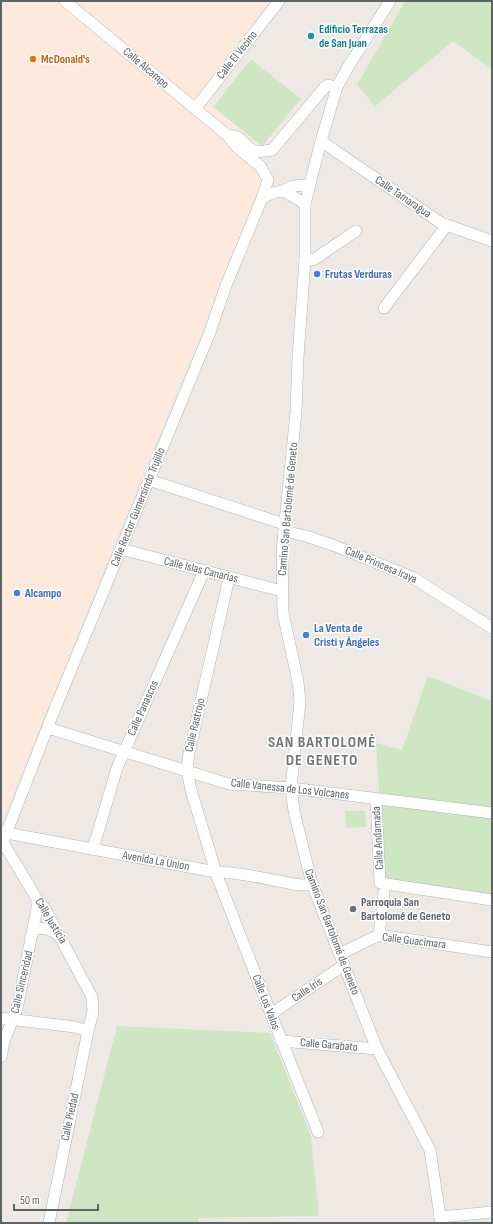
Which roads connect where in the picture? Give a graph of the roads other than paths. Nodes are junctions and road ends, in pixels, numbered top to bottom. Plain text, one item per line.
1 (66, 1) edge
2 (279, 1) edge
3 (386, 3) edge
4 (337, 87) junction
5 (195, 108) junction
6 (226, 135) junction
7 (321, 141) junction
8 (268, 180) joint
9 (309, 185) junction
10 (283, 191) junction
11 (262, 198) junction
12 (305, 204) junction
13 (447, 225) junction
14 (356, 231) dead end
15 (492, 241) edge
16 (305, 260) junction
17 (384, 308) dead end
18 (148, 480) junction
19 (284, 528) junction
20 (121, 549) junction
21 (204, 571) junction
22 (229, 578) junction
23 (282, 591) junction
24 (492, 628) edge
25 (48, 728) junction
26 (124, 752) junction
27 (187, 770) junction
28 (291, 788) junction
29 (376, 799) junction
30 (492, 813) edge
31 (20, 835) junction
32 (3, 837) edge
33 (93, 849) junction
34 (12, 855) junction
35 (216, 872) junction
36 (312, 884) junction
37 (384, 894) dead end
38 (37, 899) junction
39 (492, 900) edge
40 (33, 930) junction
41 (379, 935) junction
42 (60, 936) junction
43 (492, 952) edge
44 (340, 954) junction
45 (344, 965) junction
46 (93, 1012) joint
47 (271, 1014) junction
48 (1, 1018) edge
49 (13, 1020) junction
50 (88, 1031) junction
51 (281, 1041) junction
52 (377, 1049) junction
53 (1, 1057) edge
54 (318, 1132) dead end
55 (492, 1212) edge
56 (440, 1220) edge
57 (49, 1223) edge

1 - 5 street, Calle Alcampo
2 - 5 street, Calle El Vecino
3 - 4 street, Camino San Bartolomé de Geneto
4 - 6 street, Calle Alcampo
4 - 7 street, Camino San Bartolomé de Geneto
5 - 6 street, Calle Alcampo
6 - 8 street, Calle Alcampo
7 - 9 street, Camino San Bartolomé de Geneto
7 - 13 street, Calle Tamaragua
8 - 11 street, Calle Rector Gumersindo Trujillo
9 - 10 street
9 - 12 street, Camino San Bartolomé de Geneto
10 - 11 street
10 - 12 street
11 - 18 street, Calle Rector Gumersindo Trujillo
12 - 16 street, Camino San Bartolomé de Geneto
13 - 15 street, Calle Tamaragua
13 - 17 street
14 - 16 street
16 - 19 street, Camino San Bartolomé de Geneto
18 - 19 street, Calle Princesa Iraya
18 - 20 street, Calle Rector Gumersindo Trujillo
19 - 23 street, Camino San Bartolomé de Geneto
19 - 24 street, Calle Princesa Iraya
20 - 21 street, Calle Islas Canarias
20 - 25 street, Calle Rector Gumersindo Trujillo
21 - 22 street, Calle Islas Canarias
21 - 26 street, Calle Panascos
22 - 23 street, Calle Islas Canarias
22 - 27 street, Calle Rastrojo
23 - 28 street, Camino San Bartolomé de Geneto
25 - 26 street, Calle Vanessa de Los Volcanes
25 - 32 street, Calle Rector Gumersindo Trujillo
26 - 27 street, Calle Vanessa de Los Volcanes
26 - 33 street, Calle Panascos
27 - 28 street, Calle Vanessa de Los Volcanes
27 - 35 street, Calle Rastrojo
28 - 29 street, Calle Vanessa de Los Volcanes
28 - 36 street, Camino San Bartolomé de Geneto
29 - 30 street, Calle Vanessa de Los Volcanes
29 - 39 street, Calle Andamada
31 - 32 street, Avenida La Union
31 - 33 street, Avenida La Union
31 - 34 street
32 - 34 street, Calle Justicia
33 - 35 street, Avenida La Union
34 - 38 street, Calle Justicia
35 - 36 street, Avenida La Union
35 - 47 street, Calle Los Valos
36 - 44 street, Camino San Bartolomé de Geneto
37 - 41 street
38 - 40 street, Calle Sinceridad
38 - 42 street, Calle Justicia
40 - 42 street
40 - 49 street, Calle Sinceridad
41 - 43 street, Calle Guacimara
41 - 44 street, Calle Guacimara
42 - 46 street, Calle Justicia
44 - 45 street, Camino San Bartolomé de Geneto
45 - 47 street, Calle Iris
45 - 52 street, Camino San Bartolomé de Geneto
46 - 50 street, Calle Piedad
47 - 51 street, Calle Los Valos
48 - 49 street
49 - 50 street
49 - 53 street, Calle Sinceridad
50 - 57 street, Calle Piedad
51 - 52 street, Calle Garabato
51 - 54 street, Calle Los Valos
52 - 56 street, Camino San Bartolomé de Geneto
55 - 56 street

